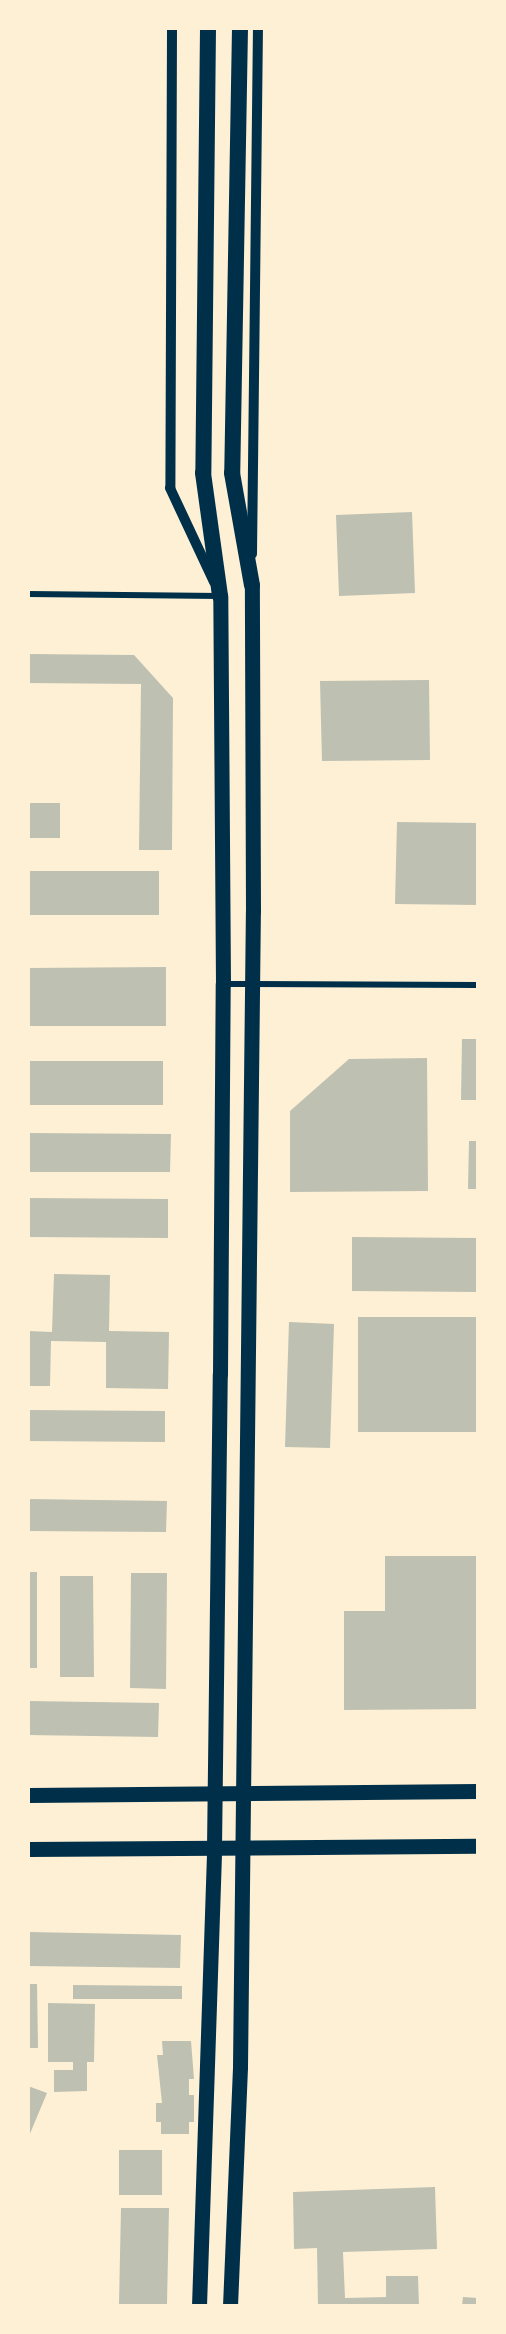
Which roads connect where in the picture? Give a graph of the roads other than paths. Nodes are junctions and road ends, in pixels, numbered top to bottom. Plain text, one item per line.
1 (172, 28) edge
2 (208, 28) edge
3 (240, 28) edge
4 (258, 28) edge
5 (252, 585) junction
6 (28, 594) edge
7 (220, 596) junction
8 (223, 984) junction
9 (252, 984) junction
10 (477, 985) edge
11 (477, 1791) edge
12 (241, 1793) junction
13 (213, 1794) junction
14 (28, 1795) edge
15 (477, 1846) edge
16 (240, 1847) junction
17 (214, 1848) junction
18 (28, 1849) edge
19 (199, 2306) edge
20 (230, 2306) edge

1 - 7 street
2 - 7 highway
3 - 5 highway
4 - 5 street
5 - 9 main road
6 - 7 street
7 - 8 main road
8 - 9 street
8 - 13 main road
9 - 10 street
9 - 12 main road
11 - 12 main road
12 - 13 main road
12 - 16 main road
13 - 14 main road
13 - 17 main road
15 - 16 main road
16 - 17 main road
16 - 20 main road
17 - 18 main road
17 - 19 main road

